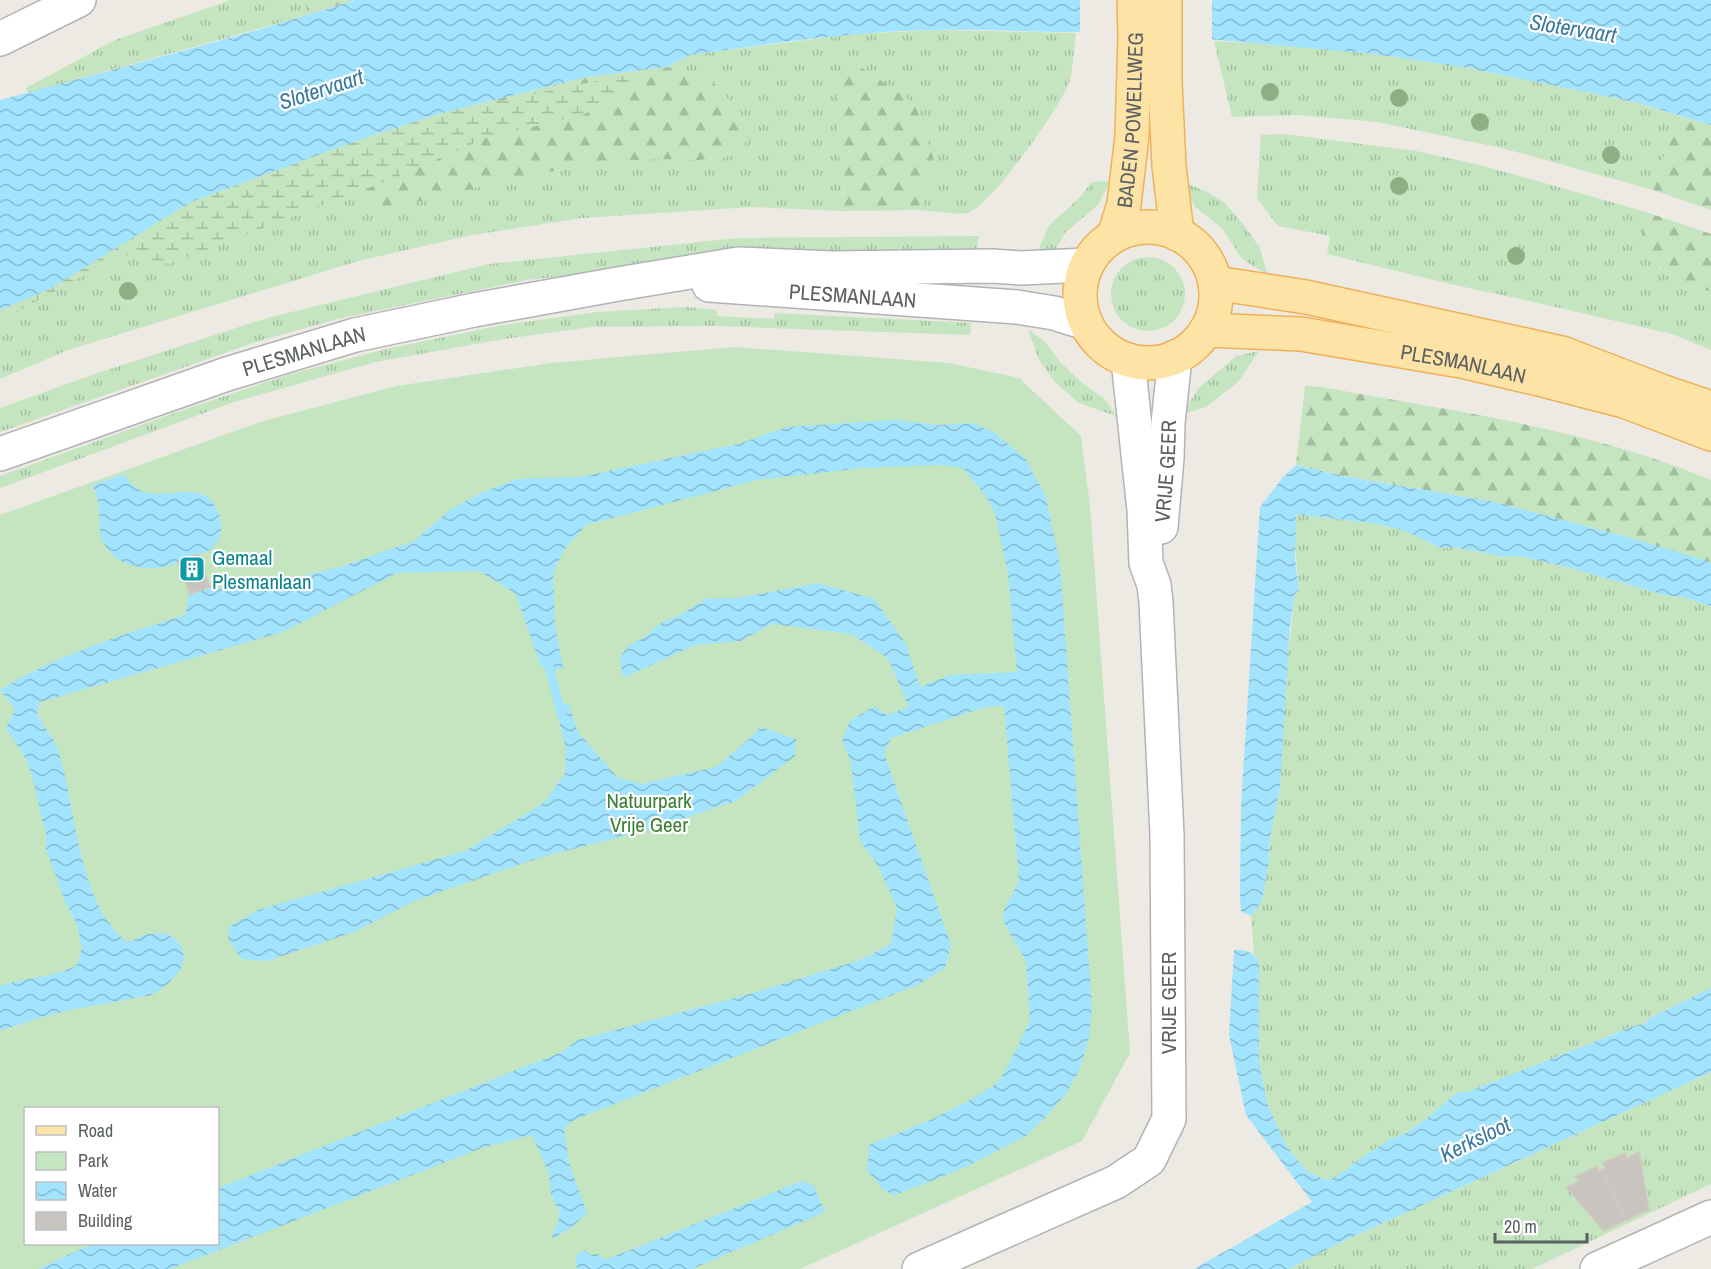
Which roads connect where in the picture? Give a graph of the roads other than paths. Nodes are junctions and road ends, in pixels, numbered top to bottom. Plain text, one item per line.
1 (79, 0) edge
2 (1134, 0) edge
3 (1165, 0) edge
4 (0, 39) edge
5 (1177, 234) junction
6 (1114, 236) junction
7 (1087, 265) junction
8 (1215, 283) junction
9 (618, 284) junction
10 (1086, 323) junction
11 (1206, 330) junction
12 (1175, 357) junction
13 (1128, 360) junction
14 (1711, 408) edge
15 (1711, 434) edge
16 (0, 454) edge
17 (1155, 585) junction
18 (1711, 1217) edge
19 (919, 1269) edge
20 (1597, 1269) edge

1 - 4 street
2 - 6 main road, BADEN POWELLWEG
3 - 5 main road, BADEN POWELLWEG
5 - 6 main road
5 - 8 main road
6 - 7 main road
7 - 9 street, PLESMANLAAN
7 - 10 main road
8 - 11 main road
8 - 14 main road, PLESMANLAAN
9 - 10 street, PLESMANLAAN
9 - 16 street, PLESMANLAAN
10 - 13 main road
11 - 12 main road
11 - 15 main road, PLESMANLAAN
12 - 13 main road
12 - 17 street, VRIJE GEER
13 - 17 street, VRIJE GEER
17 - 19 street, VRIJE GEER
18 - 20 street

